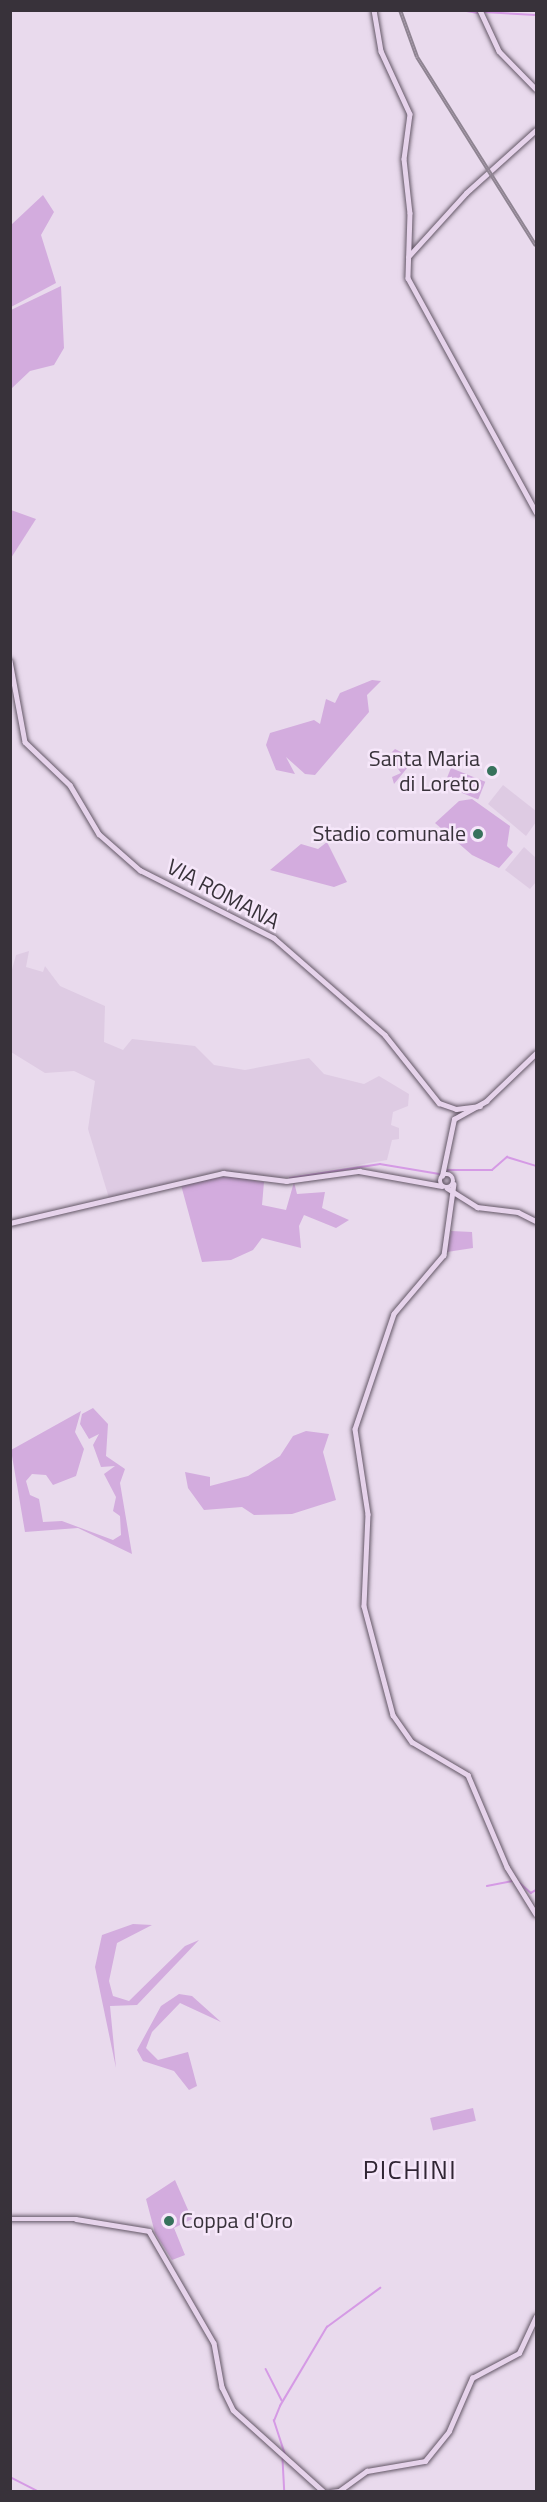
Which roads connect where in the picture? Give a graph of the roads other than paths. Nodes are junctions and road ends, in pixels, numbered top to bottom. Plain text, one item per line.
1 (374, 10) edge
2 (481, 13) edge
3 (537, 88) edge
4 (537, 130) edge
5 (408, 257) junction
6 (537, 512) edge
7 (10, 661) edge
8 (537, 1053) edge
9 (480, 1106) junction
10 (446, 1165) junction
11 (451, 1174) junction
12 (442, 1177) junction
13 (427, 1183) junction
14 (454, 1184) junction
15 (445, 1187) junction
16 (455, 1196) junction
17 (537, 1221) edge
18 (10, 1223) edge
19 (537, 1914) edge
20 (10, 2219) edge
21 (537, 2317) edge
22 (350, 2483) junction
23 (324, 2492) edge
24 (330, 2492) edge
25 (339, 2492) edge
26 (346, 2492) edge

1 - 5 main road
2 - 3 main road
4 - 5 main road
5 - 6 main road
7 - 9 main road, VIA ROMANA
8 - 9 main road
9 - 10 main road
10 - 11 main road
10 - 12 main road
11 - 12 main road
11 - 14 main road
12 - 13 main road
12 - 15 main road
13 - 15 main road
13 - 18 main road
14 - 15 main road
14 - 16 main road
15 - 16 main road
16 - 17 main road
16 - 19 main road
20 - 23 main road
21 - 22 main road
22 - 25 main road
22 - 26 main road
24 - 25 main road

